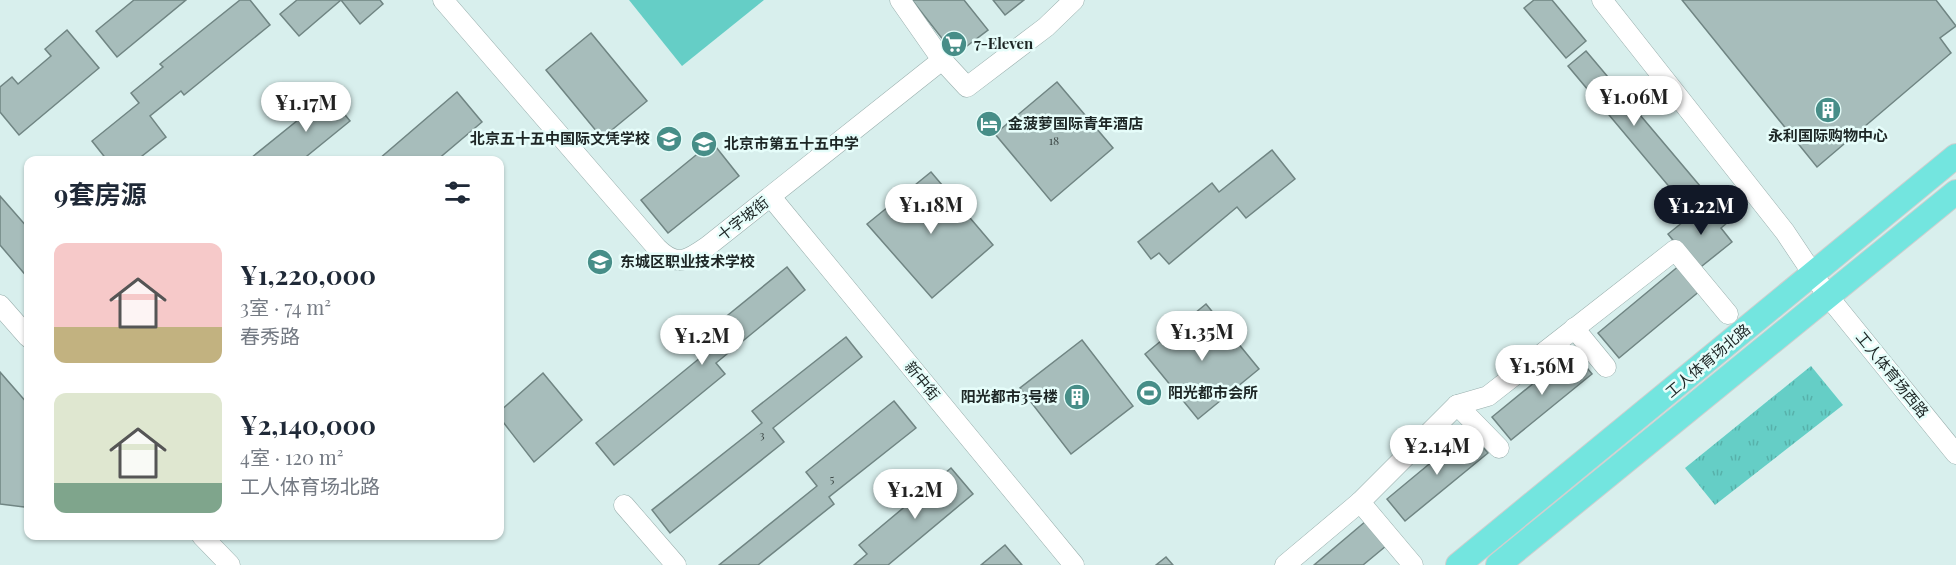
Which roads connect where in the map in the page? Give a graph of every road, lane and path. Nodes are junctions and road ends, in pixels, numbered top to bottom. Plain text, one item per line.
1 (443, 0) edge
2 (900, 0) edge
3 (1074, 0) edge
4 (1602, 0) edge
5 (942, 60) junction
6 (1956, 156) edge
7 (1956, 192) edge
8 (771, 197) junction
9 (1813, 273) junction
10 (1828, 296) junction
11 (0, 305) edge
12 (1728, 314) dead end
13 (1574, 328) junction
14 (24, 332) edge
15 (1606, 367) dead end
16 (1457, 405) junction
17 (1499, 448) dead end
18 (1956, 454) edge
19 (1360, 502) junction
20 (624, 505) dead end
21 (206, 540) edge
22 (230, 565) edge
23 (676, 565) edge
24 (1074, 565) edge
25 (1285, 565) edge
26 (1413, 565) edge
27 (1458, 565) edge
28 (1498, 565) edge

1 - 8 street, 十字坡街
2 - 5 street
3 - 5 street
4 - 9 street, 工人体育场西路
5 - 8 street, 十字坡街
6 - 9 main road, 工人体育场北路
7 - 10 main road, 工人体育场北路
8 - 24 street, 新中街
9 - 10 street, 工人体育场西路
9 - 27 main road, 工人体育场北路
10 - 18 street, 工人体育场西路
10 - 28 main road, 工人体育场北路
11 - 14 street
12 - 13 street
13 - 15 street
13 - 16 street
16 - 17 street
16 - 19 street
19 - 25 street
19 - 26 street
20 - 23 street
21 - 22 street

